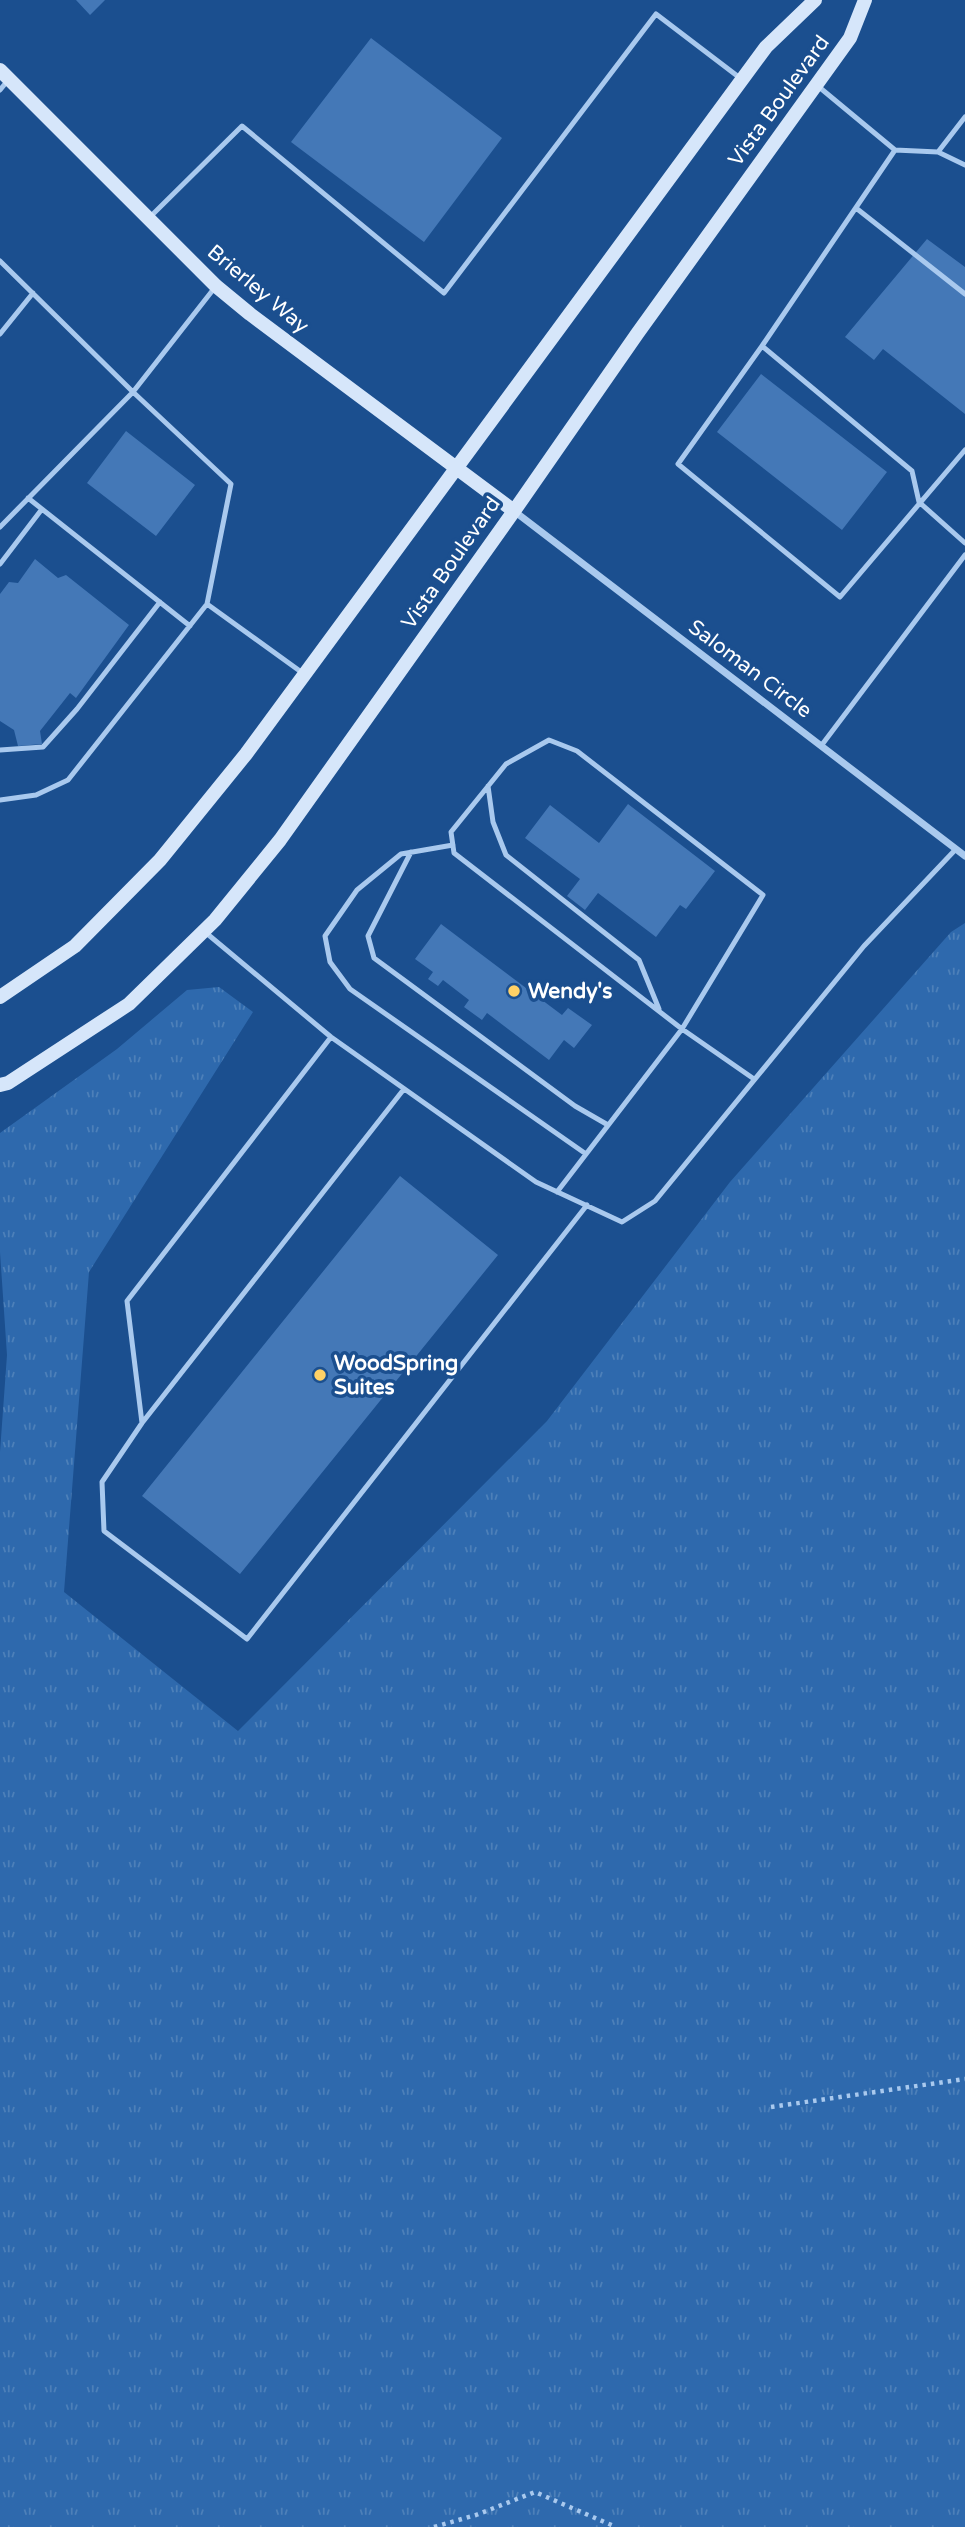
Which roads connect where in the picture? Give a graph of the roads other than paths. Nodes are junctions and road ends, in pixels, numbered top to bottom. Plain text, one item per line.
1 (815, 0) edge
2 (865, 0) edge
3 (3, 80) edge
4 (742, 80) junction
5 (816, 85) junction
6 (965, 117) edge
7 (895, 150) junction
8 (938, 152) junction
9 (965, 165) edge
10 (856, 208) junction
11 (149, 219) junction
12 (0, 261) edge
13 (216, 286) junction
14 (33, 293) junction
15 (965, 294) edge
16 (0, 334) edge
17 (762, 346) junction
18 (132, 392) junction
19 (965, 450) edge
20 (456, 469) junction
21 (28, 498) junction
22 (919, 502) junction
23 (42, 509) junction
24 (514, 511) junction
25 (0, 527) edge
26 (965, 543) edge
27 (965, 555) edge
28 (0, 564) edge
29 (160, 602) junction
30 (208, 604) junction
31 (190, 626) junction
32 (305, 675) junction
33 (821, 746) junction
34 (0, 750) edge
35 (488, 786) junction
36 (0, 800) edge
37 (453, 845) junction
38 (956, 849) junction
39 (411, 852) junction
40 (965, 856) edge
41 (205, 931) junction
42 (0, 997) edge
43 (660, 1012) junction
44 (682, 1029) junction
45 (331, 1037) junction
46 (754, 1079) junction
47 (0, 1085) edge
48 (404, 1089) junction
49 (608, 1125) junction
50 (586, 1154) junction
51 (557, 1192) junction
52 (587, 1205) junction
53 (142, 1423) junction

1 - 4 main road, Vista Boulevard
2 - 5 main road, Vista Boulevard
3 - 11 main road, Brierley Way
4 - 11 lane
4 - 20 main road, Vista Boulevard
5 - 7 lane
5 - 24 main road, Vista Boulevard
6 - 8 lane
7 - 8 lane
7 - 10 lane
8 - 9 lane
10 - 15 lane
10 - 17 lane
11 - 13 main road, Brierley Way
12 - 14 lane
13 - 18 lane
13 - 20 main road, Brierley Way
14 - 16 lane
14 - 18 lane
17 - 22 lane
17 - 22 lane
18 - 21 lane
18 - 30 lane
19 - 22 lane
20 - 24 main road, Brierley Way
20 - 32 main road, Vista Boulevard
21 - 23 lane
21 - 25 lane
22 - 26 lane
23 - 28 lane
23 - 29 lane
24 - 33 street, Saloman Circle
24 - 41 main road, Vista Boulevard
27 - 33 lane
29 - 31 lane
29 - 34 lane
30 - 31 lane
30 - 32 lane
31 - 36 lane
32 - 42 main road, Vista Boulevard
33 - 38 street, Saloman Circle
35 - 37 lane
35 - 43 lane
35 - 44 lane
37 - 39 lane
37 - 43 lane
38 - 40 street, Saloman Circle
38 - 46 lane
39 - 49 lane
39 - 50 lane
41 - 45 lane
41 - 47 main road, Vista Boulevard
43 - 44 lane
44 - 46 lane
44 - 49 lane
45 - 48 lane
45 - 53 lane
46 - 52 lane
48 - 51 lane
48 - 53 lane
49 - 50 lane
50 - 51 lane
51 - 52 lane
52 - 53 lane

